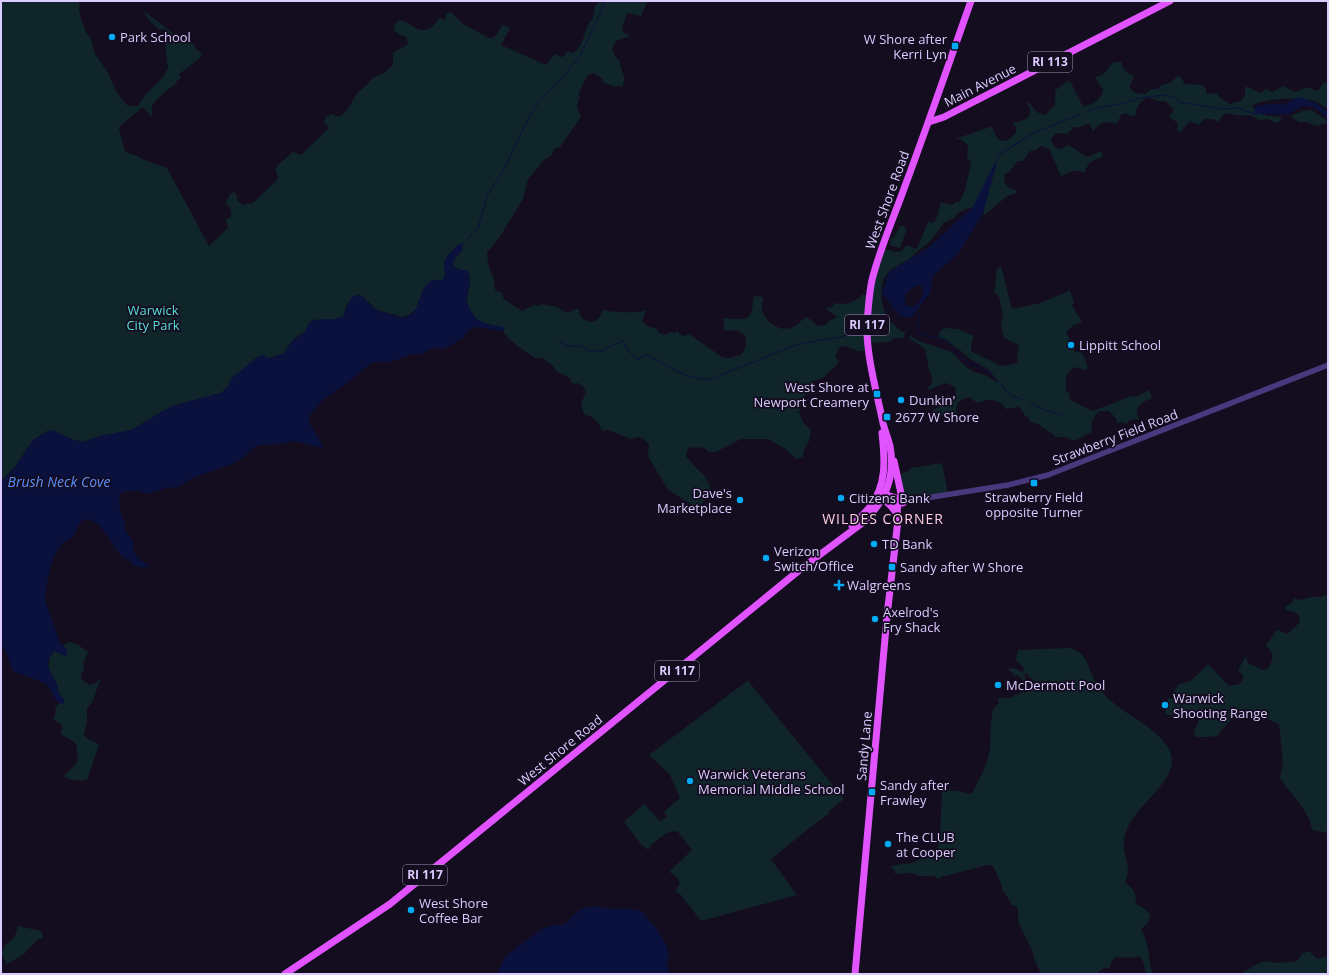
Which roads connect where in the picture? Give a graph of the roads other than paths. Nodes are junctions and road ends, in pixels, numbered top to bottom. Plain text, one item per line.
1 (971, 1) edge
2 (1170, 1) edge
3 (929, 122) junction
4 (1328, 365) edge
5 (881, 413) junction
6 (890, 449) junction
7 (881, 496) junction
8 (902, 500) junction
9 (892, 508) junction
10 (898, 518) junction
11 (867, 519) junction
12 (842, 536) junction
13 (286, 974) edge
14 (854, 974) edge

1 - 3 main road, West Shore Road / RI 117
2 - 3 main road, Main Avenue / RI 113
3 - 5 main road, West Shore Road / RI 117
4 - 8 street, Strawberry Field Road
5 - 6 main road, West Shore Road / RI 117
5 - 7 main road, West Shore Road / RI 117
6 - 7 main road, West Shore Road / RI 117
6 - 8 main road, Sandy Lane
7 - 8 main road
7 - 9 main road
7 - 11 main road, West Shore Road / RI 117
7 - 12 main road, West Shore Road / RI 117
8 - 10 main road, Sandy Lane
9 - 10 main road
9 - 11 main road
10 - 14 main road, Sandy Lane
11 - 12 main road, West Shore Road / RI 117
12 - 13 main road, West Shore Road / RI 117

